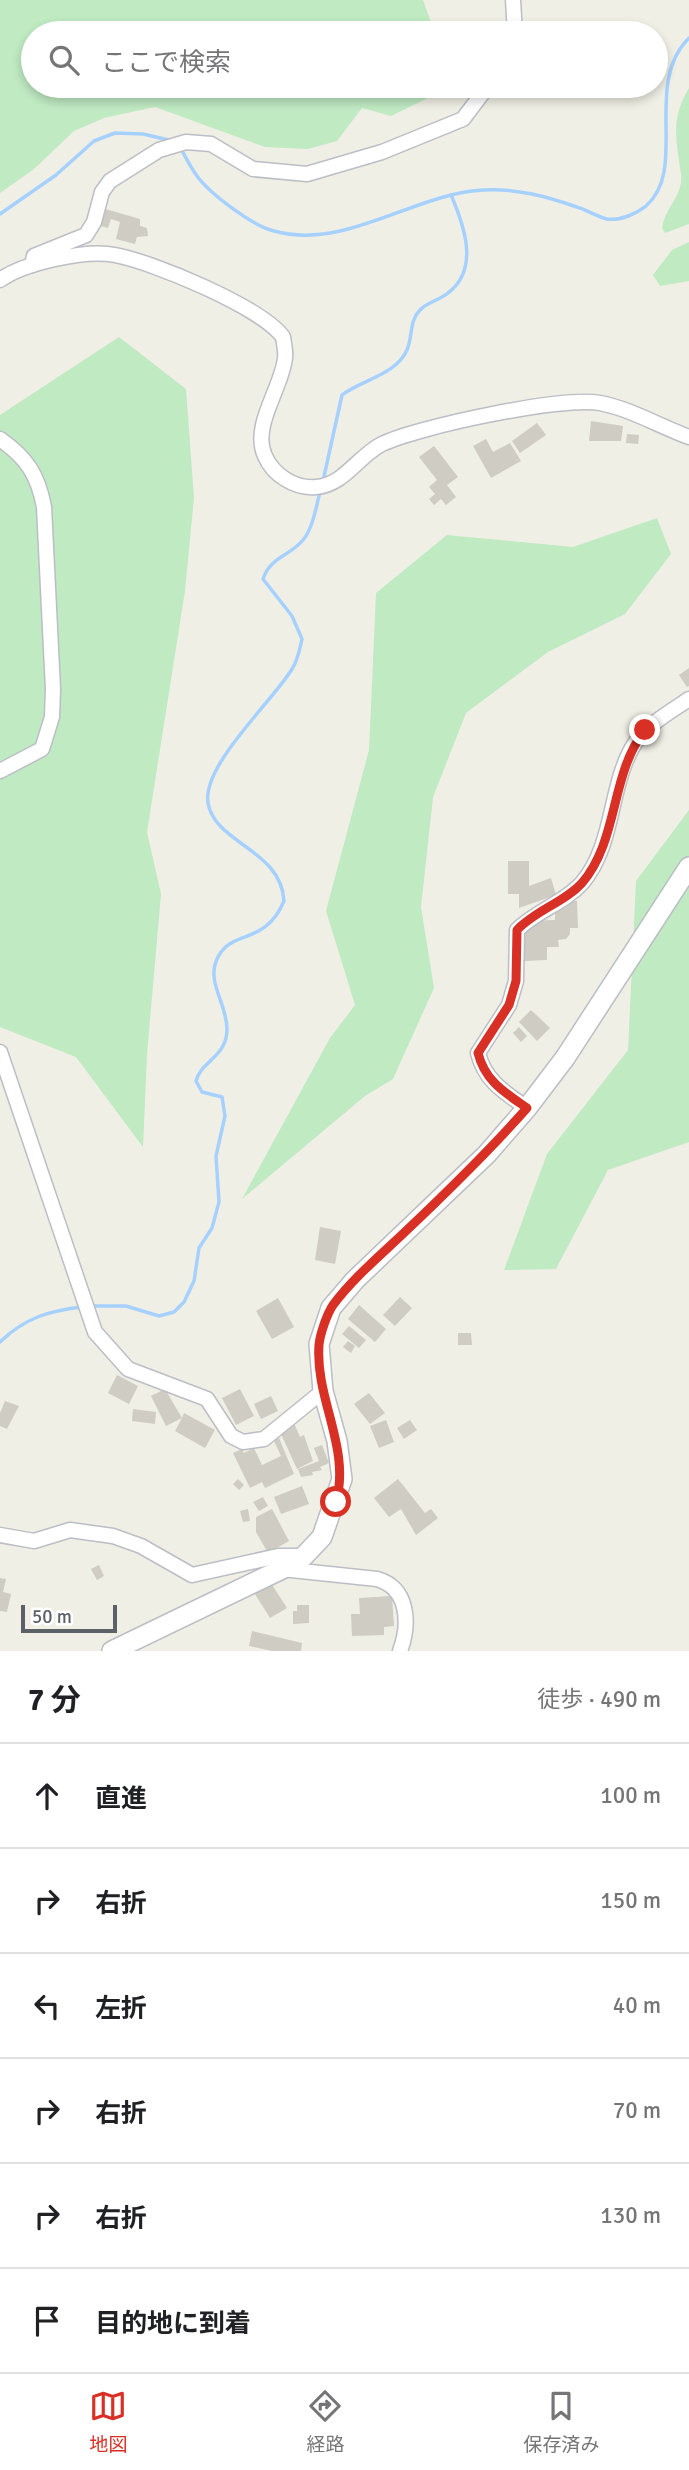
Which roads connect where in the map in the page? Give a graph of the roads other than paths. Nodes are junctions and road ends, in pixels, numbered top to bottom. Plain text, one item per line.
1 (513, 0) edge
2 (514, 21) edge
3 (479, 98) edge
4 (32, 265) junction
5 (0, 281) edge
6 (689, 437) edge
7 (0, 439) edge
8 (689, 699) edge
9 (0, 771) edge
10 (689, 867) edge
11 (0, 1052) edge
12 (527, 1108) junction
13 (323, 1391) junction
14 (0, 1535) edge
15 (304, 1556) junction
16 (282, 1569) junction
17 (112, 1651) edge
18 (400, 1651) edge

1 - 2 street
3 - 4 street
4 - 5 street
4 - 6 street
7 - 9 street
8 - 12 street
10 - 12 street
11 - 13 street
12 - 13 street
13 - 15 street
14 - 15 street
15 - 16 street
16 - 17 street
16 - 18 street

